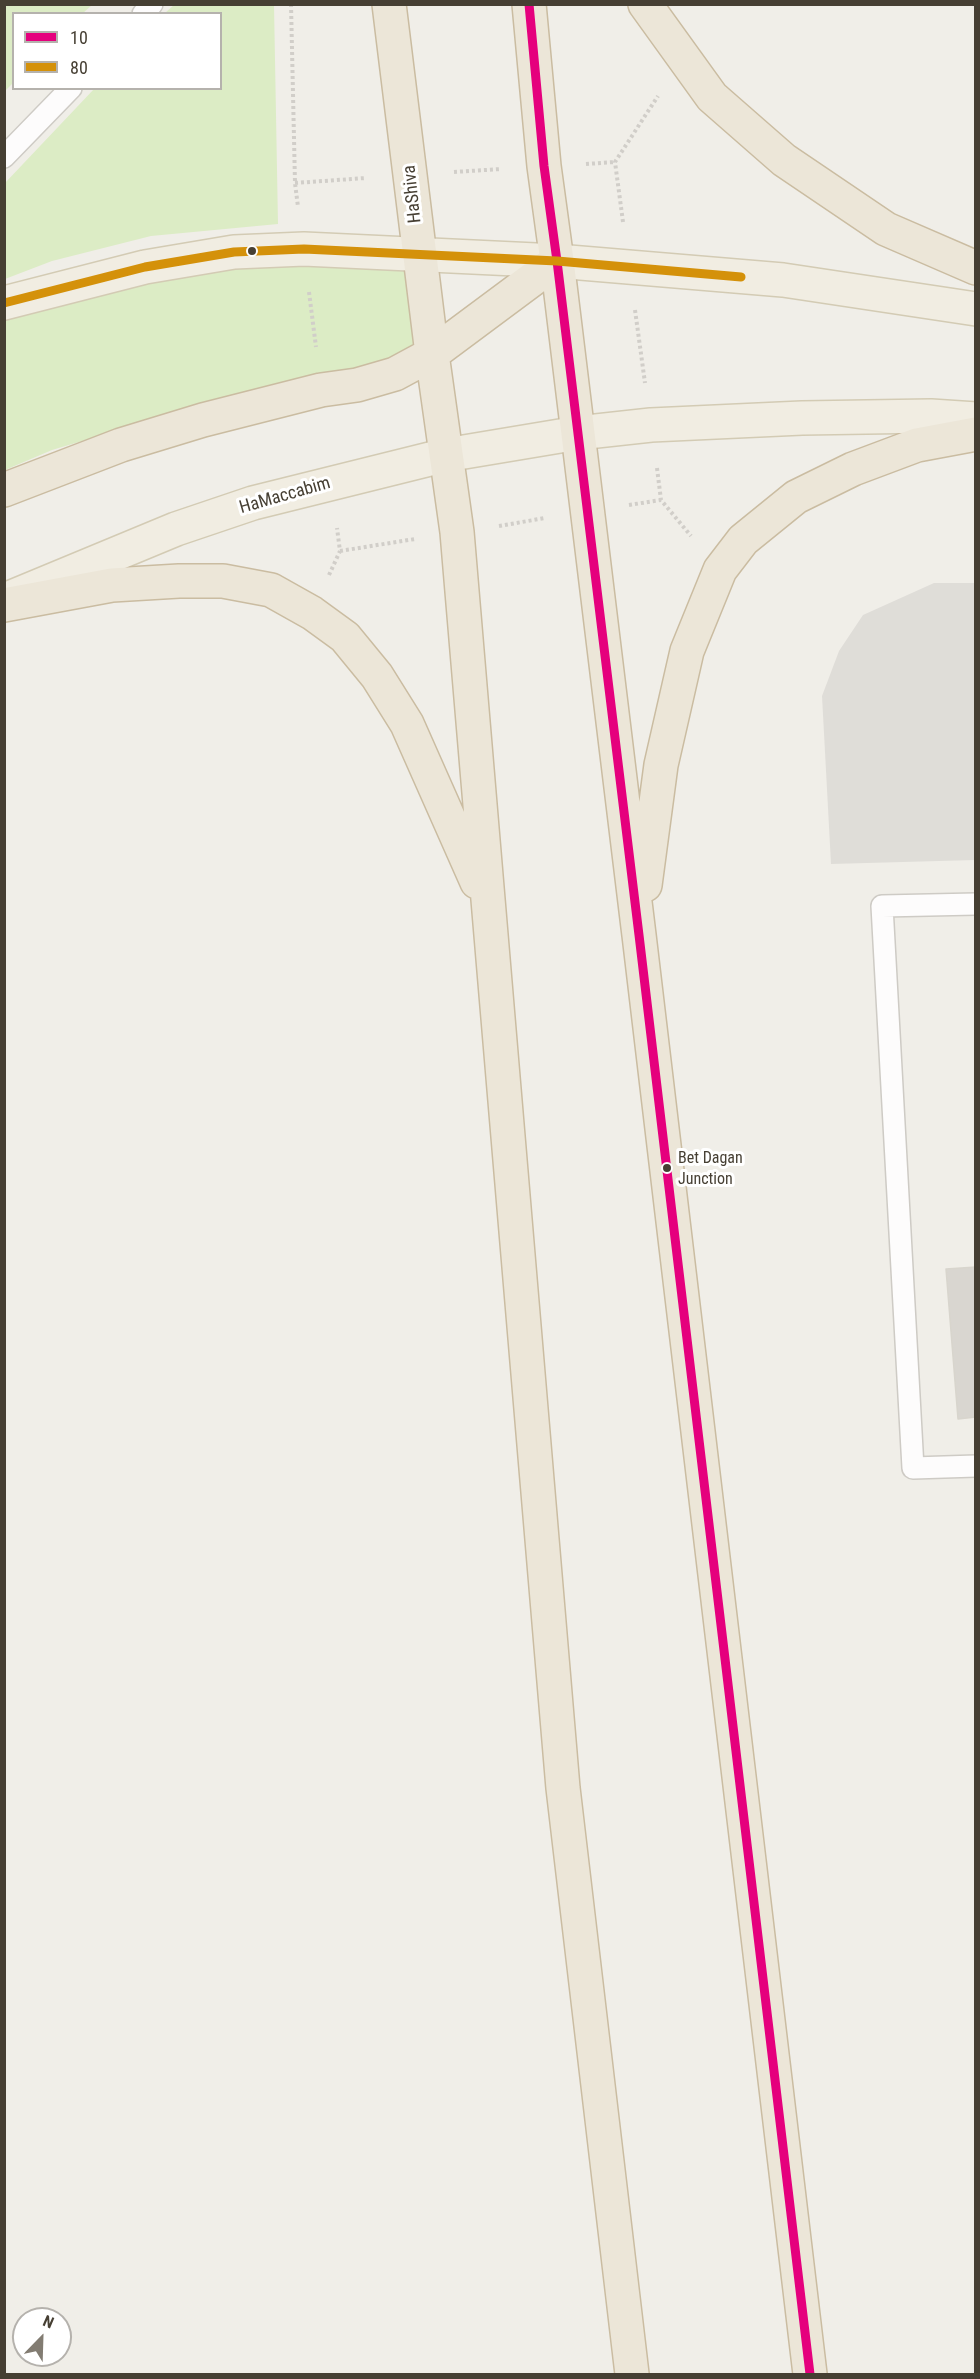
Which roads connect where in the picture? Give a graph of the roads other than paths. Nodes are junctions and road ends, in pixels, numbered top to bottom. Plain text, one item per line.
1 (389, 4) edge
2 (529, 4) edge
3 (645, 4) edge
4 (69, 90) edge
5 (4, 157) edge
6 (420, 254) junction
7 (558, 261) junction
8 (975, 268) edge
9 (4, 303) edge
10 (975, 309) edge
11 (432, 354) junction
12 (975, 419) edge
13 (578, 433) junction
14 (975, 434) edge
15 (446, 455) junction
16 (4, 490) edge
17 (4, 603) edge
18 (487, 904) junction
19 (975, 904) edge
20 (639, 935) junction
21 (975, 1466) edge
22 (632, 2374) edge
23 (810, 2374) edge

1 - 6 highway, HaShiva
2 - 7 highway
3 - 8 highway
4 - 5 lane
6 - 7 main road
6 - 9 main road
6 - 11 highway, HaShiva
7 - 10 main road
7 - 11 highway
7 - 13 highway
11 - 15 highway, HaShiva
11 - 16 highway
12 - 13 main road, HaMaccabim
13 - 15 main road, HaMaccabim
13 - 20 highway
14 - 20 highway
15 - 17 main road, HaMaccabim
15 - 18 highway, HaShiva
17 - 18 highway
18 - 22 highway, HaShiva
19 - 21 lane
20 - 23 highway

